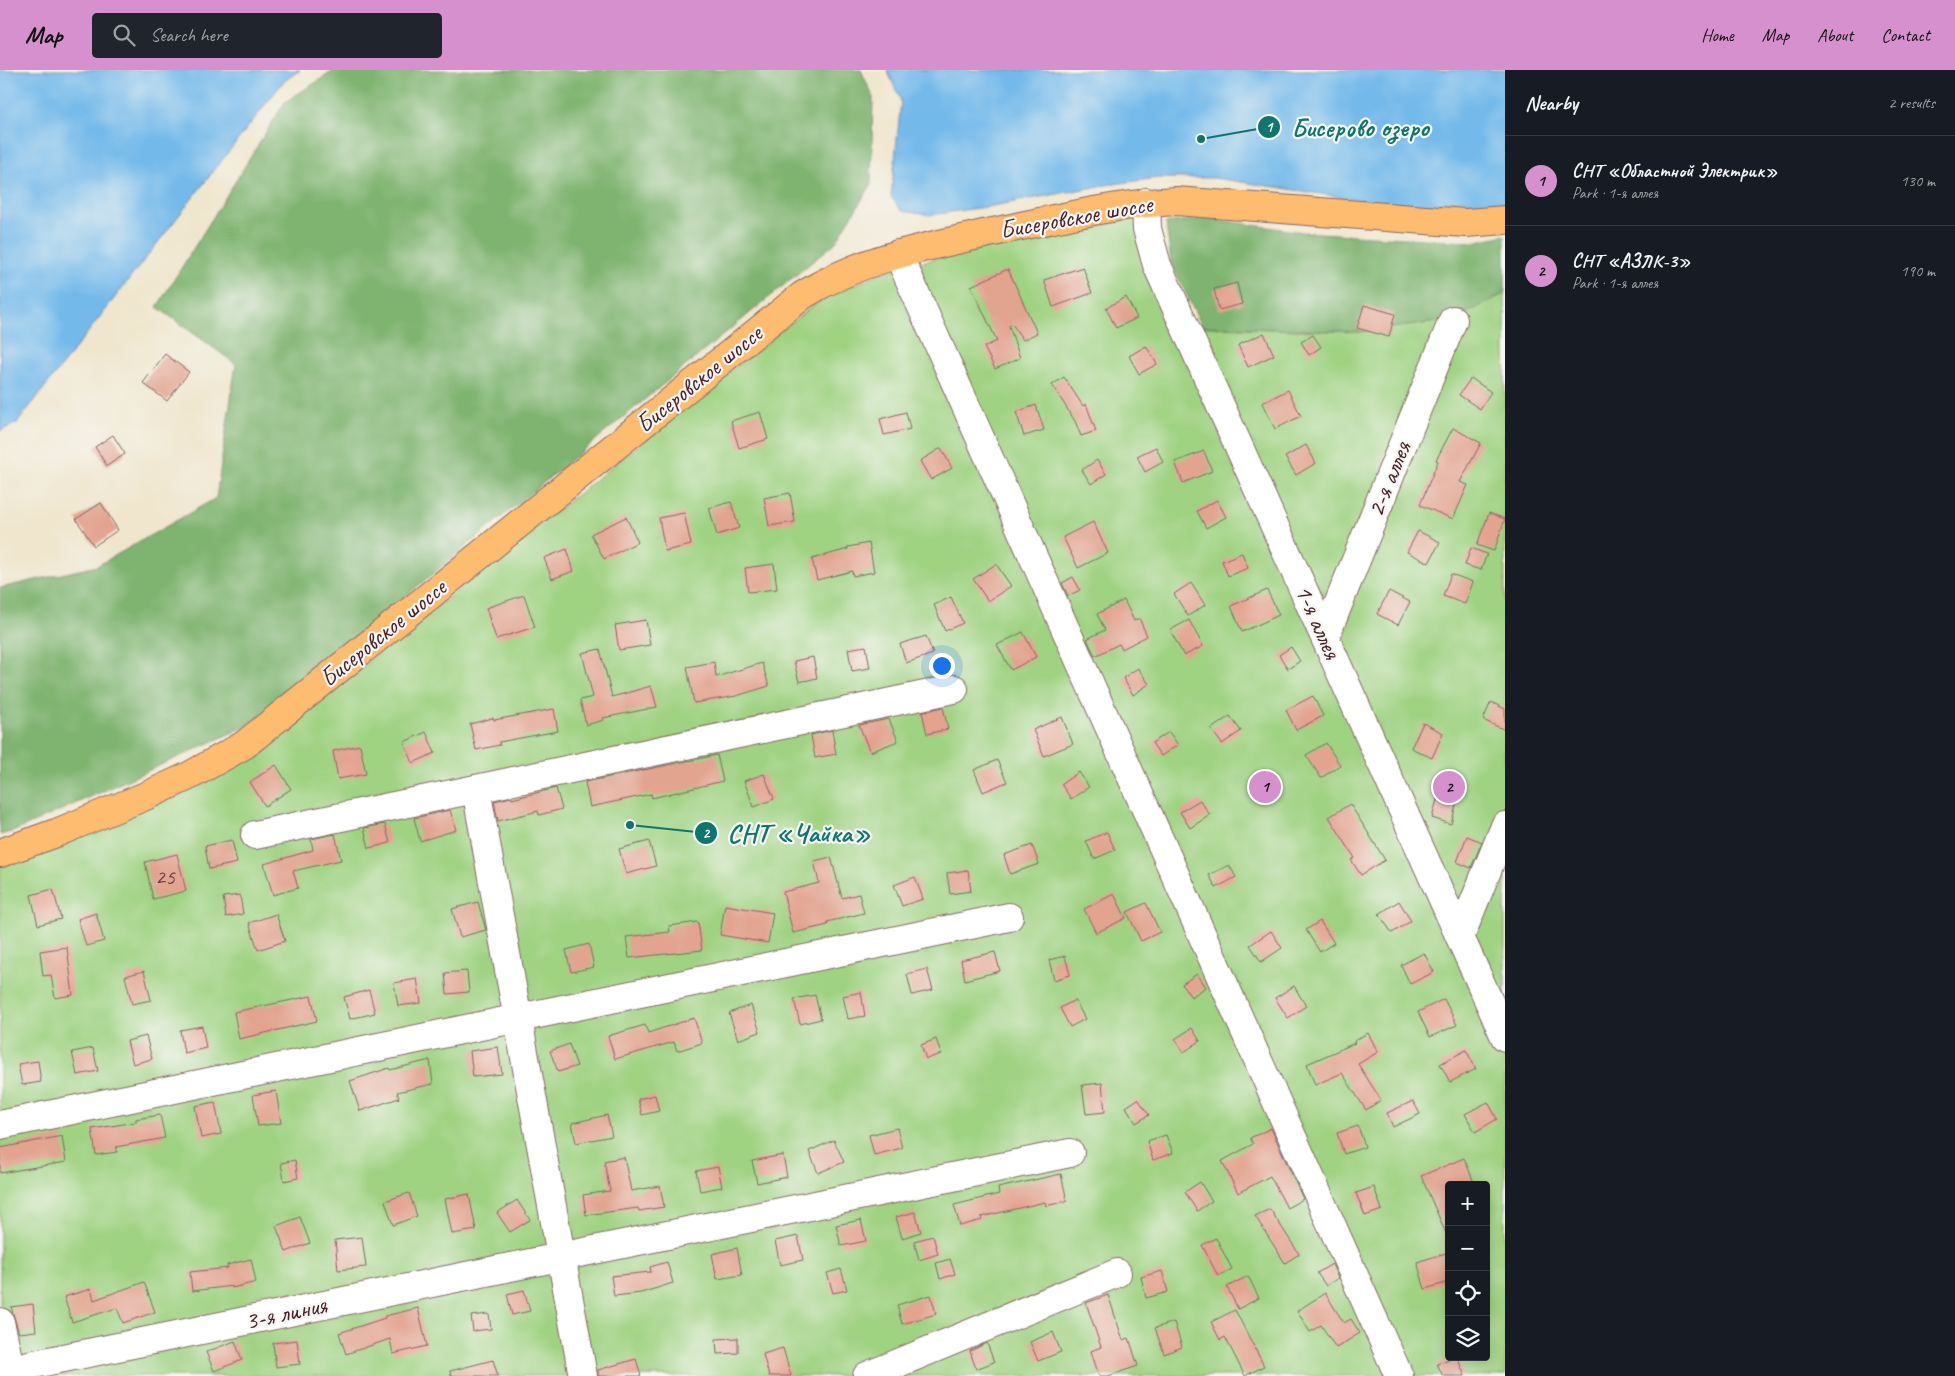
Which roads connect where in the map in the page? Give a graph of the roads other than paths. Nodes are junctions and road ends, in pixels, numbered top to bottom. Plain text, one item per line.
1 (1146, 202) junction
2 (1505, 220) edge
3 (898, 254) junction
4 (1453, 320) dead end
5 (1325, 637) junction
6 (954, 689) dead end
7 (476, 789) junction
8 (1505, 826) edge
9 (255, 835) dead end
10 (0, 853) edge
11 (1009, 917) dead end
12 (1460, 938) junction
13 (518, 1018) junction
14 (1505, 1037) edge
15 (0, 1125) edge
16 (1070, 1153) dead end
17 (561, 1257) junction
18 (1117, 1273) dead end
19 (0, 1322) edge
20 (8, 1372) edge
21 (583, 1376) edge
22 (867, 1376) edge
23 (1399, 1376) edge

1 - 2 main road, Бисеровское шоссе
1 - 3 main road, Бисеровское шоссе
1 - 5 street, 1-я аллея
3 - 10 main road, Бисеровское шоссе
3 - 23 street
4 - 5 street, 2-я аллея
5 - 12 street, 1-я аллея
6 - 7 street
7 - 9 street
7 - 13 street
8 - 12 street
11 - 13 street
12 - 14 street, 1-я аллея
13 - 15 street
13 - 17 street
16 - 17 street, 3-я линия
17 - 20 street, 3-я линия
17 - 21 street
18 - 22 street
19 - 20 street

